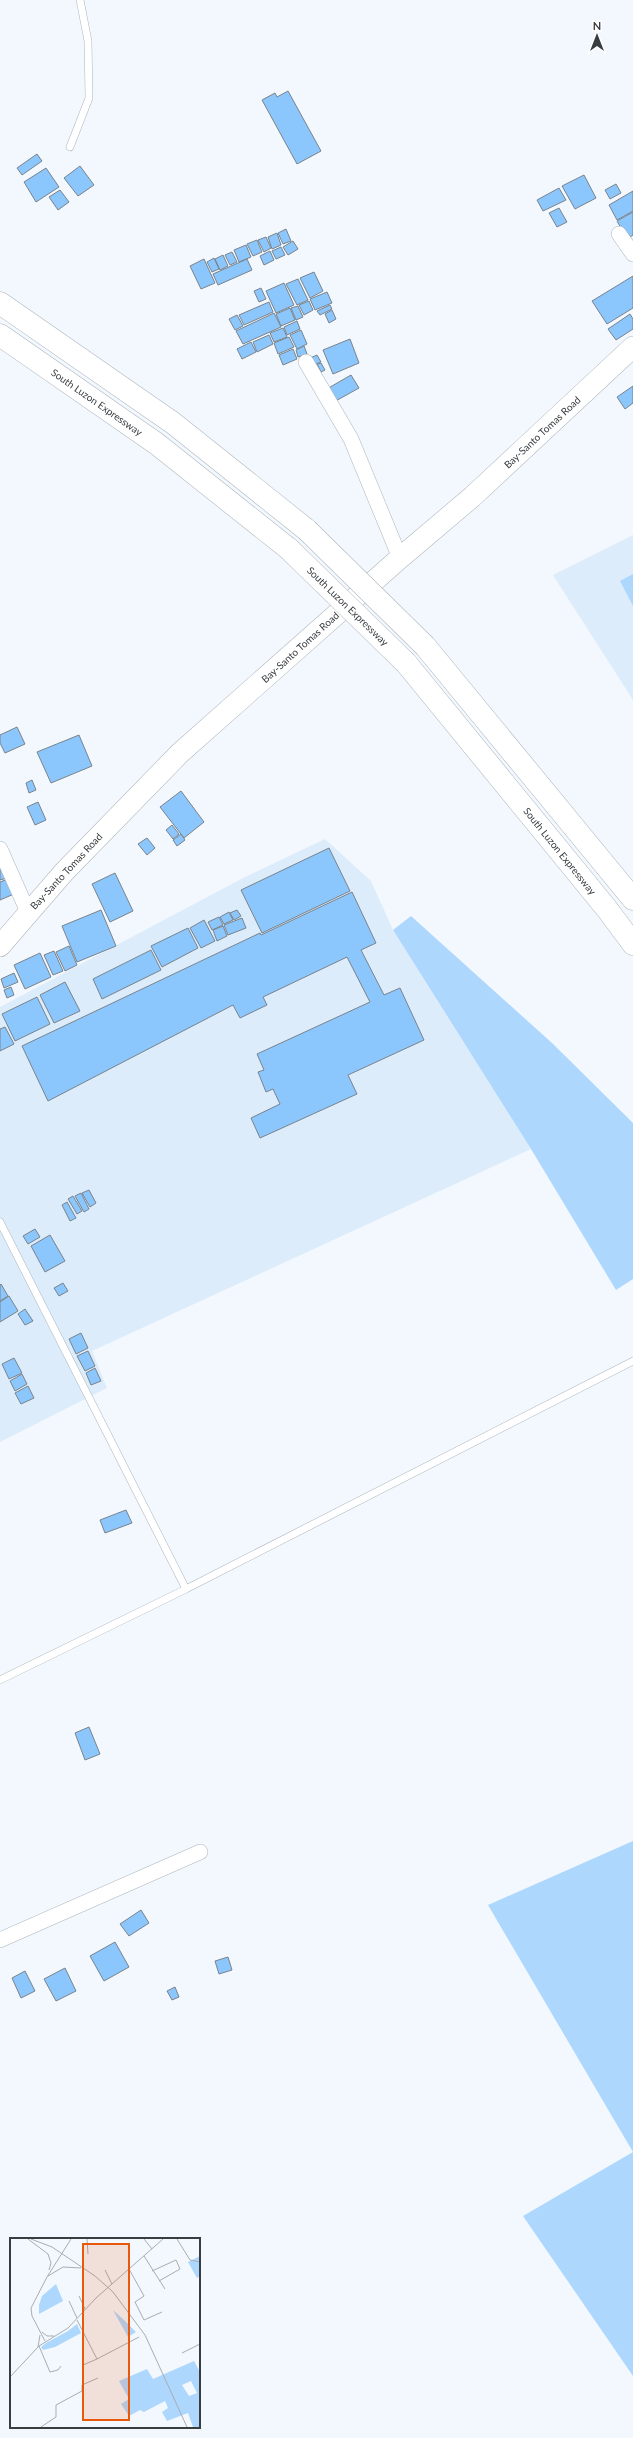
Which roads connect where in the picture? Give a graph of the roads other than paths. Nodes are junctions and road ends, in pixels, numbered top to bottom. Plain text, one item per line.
1 (80, 0) edge
2 (70, 147) dead end
3 (619, 234) dead end
4 (633, 254) edge
5 (0, 303) edge
6 (5, 341) edge
7 (633, 347) edge
8 (306, 362) dead end
9 (400, 558) junction
10 (0, 849) edge
11 (633, 899) edge
12 (28, 912) junction
13 (633, 944) edge
14 (0, 946) edge
15 (0, 1222) edge
16 (633, 1361) edge
17 (186, 1588) junction
18 (0, 1680) edge
19 (200, 1852) dead end
20 (0, 1940) edge

1 - 2 lane
3 - 4 street
5 - 11 highway, bridge
6 - 13 highway, South Luzon Expressway, bridge
7 - 9 main road, Bay-Santo Tomas Road
8 - 9 street
9 - 12 main road, Bay-Santo Tomas Road
10 - 12 street
12 - 14 main road, Bay-Santo Tomas Road
15 - 17 lane
16 - 17 lane
17 - 18 lane
19 - 20 street

